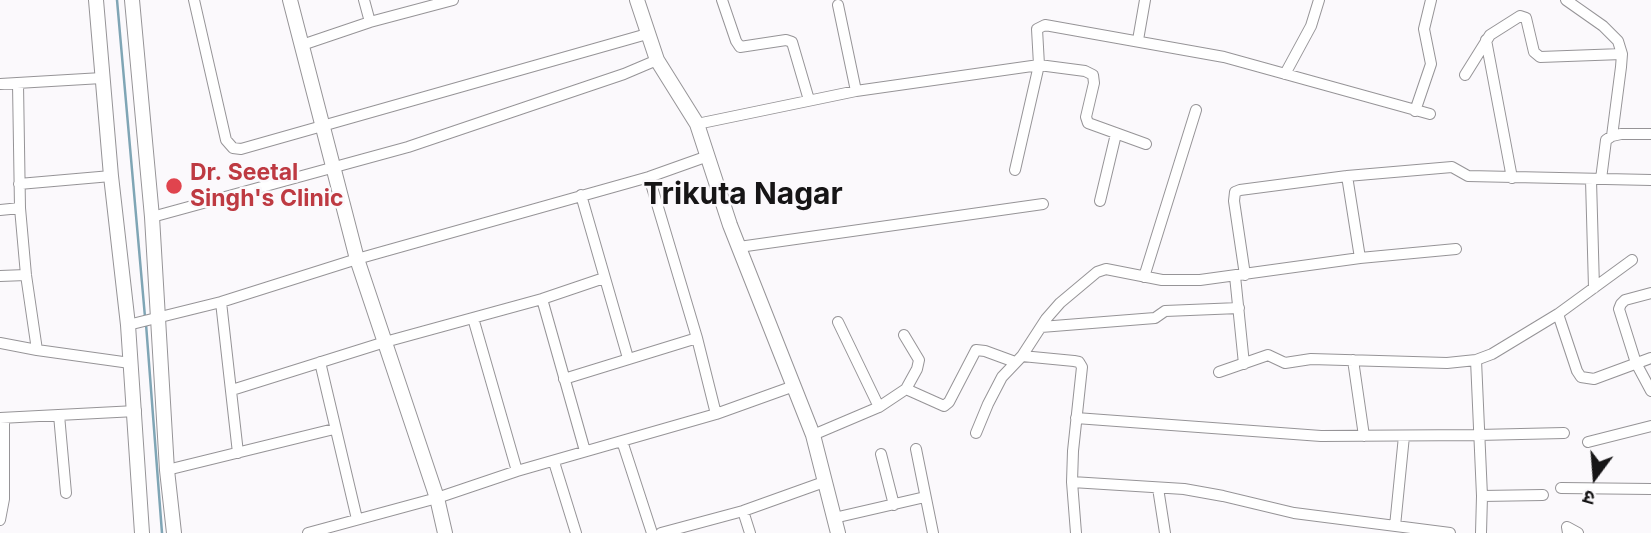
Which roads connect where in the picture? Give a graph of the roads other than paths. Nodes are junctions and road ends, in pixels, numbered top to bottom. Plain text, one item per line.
1 (96, 0) edge
2 (132, 0) edge
3 (194, 0) edge
4 (290, 0) edge
5 (364, 0) edge
6 (453, 0) edge
7 (637, 0) edge
8 (722, 0) edge
9 (1145, 0) edge
10 (1319, 0) edge
11 (1431, 0) edge
12 (1566, 0) edge
13 (838, 5) dead end
14 (370, 22) junction
15 (647, 34) junction
16 (1138, 40) junction
17 (1486, 40) junction
18 (302, 46) junction
19 (1622, 54) junction
20 (657, 60) junction
21 (1039, 65) junction
22 (1285, 74) junction
23 (1465, 75) dead end
24 (102, 78) junction
25 (0, 84) edge
26 (18, 84) junction
27 (856, 91) junction
28 (809, 100) junction
29 (1196, 110) dead end
30 (1415, 111) junction
31 (1430, 114) dead end
32 (697, 124) junction
33 (322, 126) junction
34 (1116, 134) junction
35 (1651, 134) edge
36 (1612, 136) junction
37 (1146, 145) dead end
38 (708, 156) junction
39 (334, 167) junction
40 (1015, 170) dead end
41 (111, 176) junction
42 (1347, 176) junction
43 (649, 177) junction
44 (1512, 178) junction
45 (1596, 179) junction
46 (1651, 180) edge
47 (19, 184) junction
48 (581, 195) junction
49 (1100, 201) dead end
50 (1043, 204) dead end
51 (20, 208) junction
52 (0, 210) edge
53 (152, 217) junction
54 (739, 247) junction
55 (1456, 249) dead end
56 (1360, 258) junction
57 (357, 260) junction
58 (1632, 260) dead end
59 (26, 275) junction
60 (1240, 275) junction
61 (0, 276) edge
62 (1144, 277) junction
63 (604, 278) junction
64 (1594, 288) junction
65 (1651, 293) edge
66 (542, 299) junction
67 (221, 302) junction
68 (1239, 308) junction
69 (1558, 314) junction
70 (473, 318) junction
71 (156, 320) junction
72 (838, 322) dead end
73 (133, 324) junction
74 (1041, 327) junction
75 (904, 335) dead end
76 (697, 338) junction
77 (0, 342) edge
78 (385, 342) junction
79 (37, 350) junction
80 (628, 358) junction
81 (1651, 358) edge
82 (1019, 359) junction
83 (1353, 360) junction
84 (1476, 360) junction
85 (320, 362) junction
86 (130, 363) junction
87 (1244, 363) junction
88 (1636, 363) junction
89 (1219, 372) dead end
90 (564, 379) junction
91 (794, 386) junction
92 (906, 388) junction
93 (232, 390) junction
94 (1651, 391) edge
95 (879, 407) junction
96 (136, 411) junction
97 (716, 414) junction
98 (58, 415) junction
99 (2, 418) edge
100 (1076, 418) junction
101 (1651, 426) edge
102 (334, 429) junction
103 (976, 433) dead end
104 (1564, 433) dead end
105 (813, 435) junction
106 (1478, 435) junction
107 (1364, 436) junction
108 (1404, 436) junction
109 (622, 441) junction
110 (1588, 442) dead end
111 (916, 449) dead end
112 (585, 451) junction
113 (238, 453) junction
114 (881, 454) dead end
115 (554, 462) junction
116 (167, 470) junction
117 (517, 471) junction
118 (824, 482) junction
119 (1072, 482) junction
120 (1158, 488) junction
121 (1561, 488) dead end
122 (1651, 489) edge
123 (66, 493) dead end
124 (1543, 495) dead end
125 (1482, 496) junction
126 (925, 497) junction
127 (437, 498) junction
128 (894, 505) junction
129 (743, 511) junction
130 (834, 518) junction
131 (357, 519) junction
132 (0, 520) edge
133 (1395, 526) junction
134 (1356, 527) edge
135 (1413, 531) edge
136 (142, 533) edge
137 (174, 533) edge
138 (308, 533) edge
139 (444, 533) edge
140 (576, 533) edge
141 (652, 533) edge
142 (662, 533) edge
143 (750, 533) edge
144 (838, 533) edge
145 (933, 533) edge
146 (1076, 533) edge
147 (1165, 533) edge
148 (1450, 533) edge
149 (1481, 533) edge
150 (1567, 533) edge
151 (1578, 533) edge

1 - 24 street
2 - 53 street
3 - 33 street
4 - 18 street
5 - 14 street
6 - 14 street
7 - 15 street
8 - 28 street
9 - 16 street
10 - 22 street
11 - 30 street
12 - 19 street
13 - 27 street
14 - 18 street
15 - 20 street
15 - 33 street
16 - 21 street
16 - 22 street
17 - 19 street
17 - 23 street
17 - 44 street
18 - 33 street
19 - 36 street
20 - 32 street
20 - 39 street
21 - 27 street
21 - 34 street
21 - 40 street
22 - 30 street
24 - 26 street
24 - 41 street
25 - 26 street
26 - 47 street
27 - 28 street
28 - 32 street
29 - 62 street
30 - 31 street
32 - 38 street
33 - 39 street
34 - 37 street
34 - 49 street
35 - 36 street
36 - 45 street
38 - 43 street
38 - 54 street
39 - 53 street
39 - 57 street
41 - 47 street
41 - 73 street
42 - 44 street
42 - 56 street
42 - 60 street
43 - 48 street
43 - 76 street
44 - 45 street
45 - 46 street
45 - 64 street
47 - 51 street
48 - 57 street
48 - 63 street
50 - 54 street
51 - 52 street
51 - 59 street
53 - 71 street
54 - 91 street
55 - 56 street
56 - 60 street
57 - 67 street
57 - 78 street
58 - 64 street
59 - 61 street
59 - 79 street
60 - 62 street
60 - 68 street
62 - 74 street
63 - 66 street
63 - 80 street
64 - 69 street
65 - 88 street
66 - 70 street
66 - 90 street
67 - 71 street
67 - 93 street
68 - 74 street
68 - 87 street
69 - 84 street
69 - 88 street
70 - 78 street
70 - 117 street
71 - 73 street
71 - 116 street
72 - 95 street
73 - 86 street
74 - 82 street
75 - 92 street
76 - 80 street
76 - 97 street
77 - 79 street
78 - 85 street
78 - 127 street
79 - 86 street
80 - 90 street
81 - 88 street
82 - 92 street
82 - 100 street
82 - 103 street
83 - 84 street
83 - 87 street
83 - 107 street
84 - 106 street
85 - 93 street
85 - 102 street
86 - 96 street
87 - 89 street
88 - 94 street
90 - 112 street
91 - 97 street
91 - 105 street
92 - 95 street
93 - 113 street
95 - 105 street
96 - 98 street
96 - 136 street
97 - 109 street
98 - 99 street
98 - 123 street
99 - 132 street
100 - 107 street
100 - 119 street
101 - 110 street
102 - 113 street
102 - 131 street
104 - 106 street
105 - 118 street
106 - 108 street
106 - 125 street
107 - 108 street
108 - 133 street
109 - 112 street
109 - 141 street
111 - 126 street
112 - 115 street
113 - 116 street
114 - 128 street
115 - 117 street
115 - 140 street
116 - 137 street
117 - 127 street
118 - 129 street
118 - 130 street
119 - 120 street
119 - 146 street
120 - 134 street
120 - 147 street
121 - 122 street
124 - 125 street
125 - 149 street
126 - 128 street
126 - 145 street
127 - 131 street
127 - 139 street
128 - 130 street
129 - 142 street
129 - 143 street
130 - 144 street
131 - 138 street
133 - 134 street
133 - 135 street
135 - 148 street
150 - 151 street

